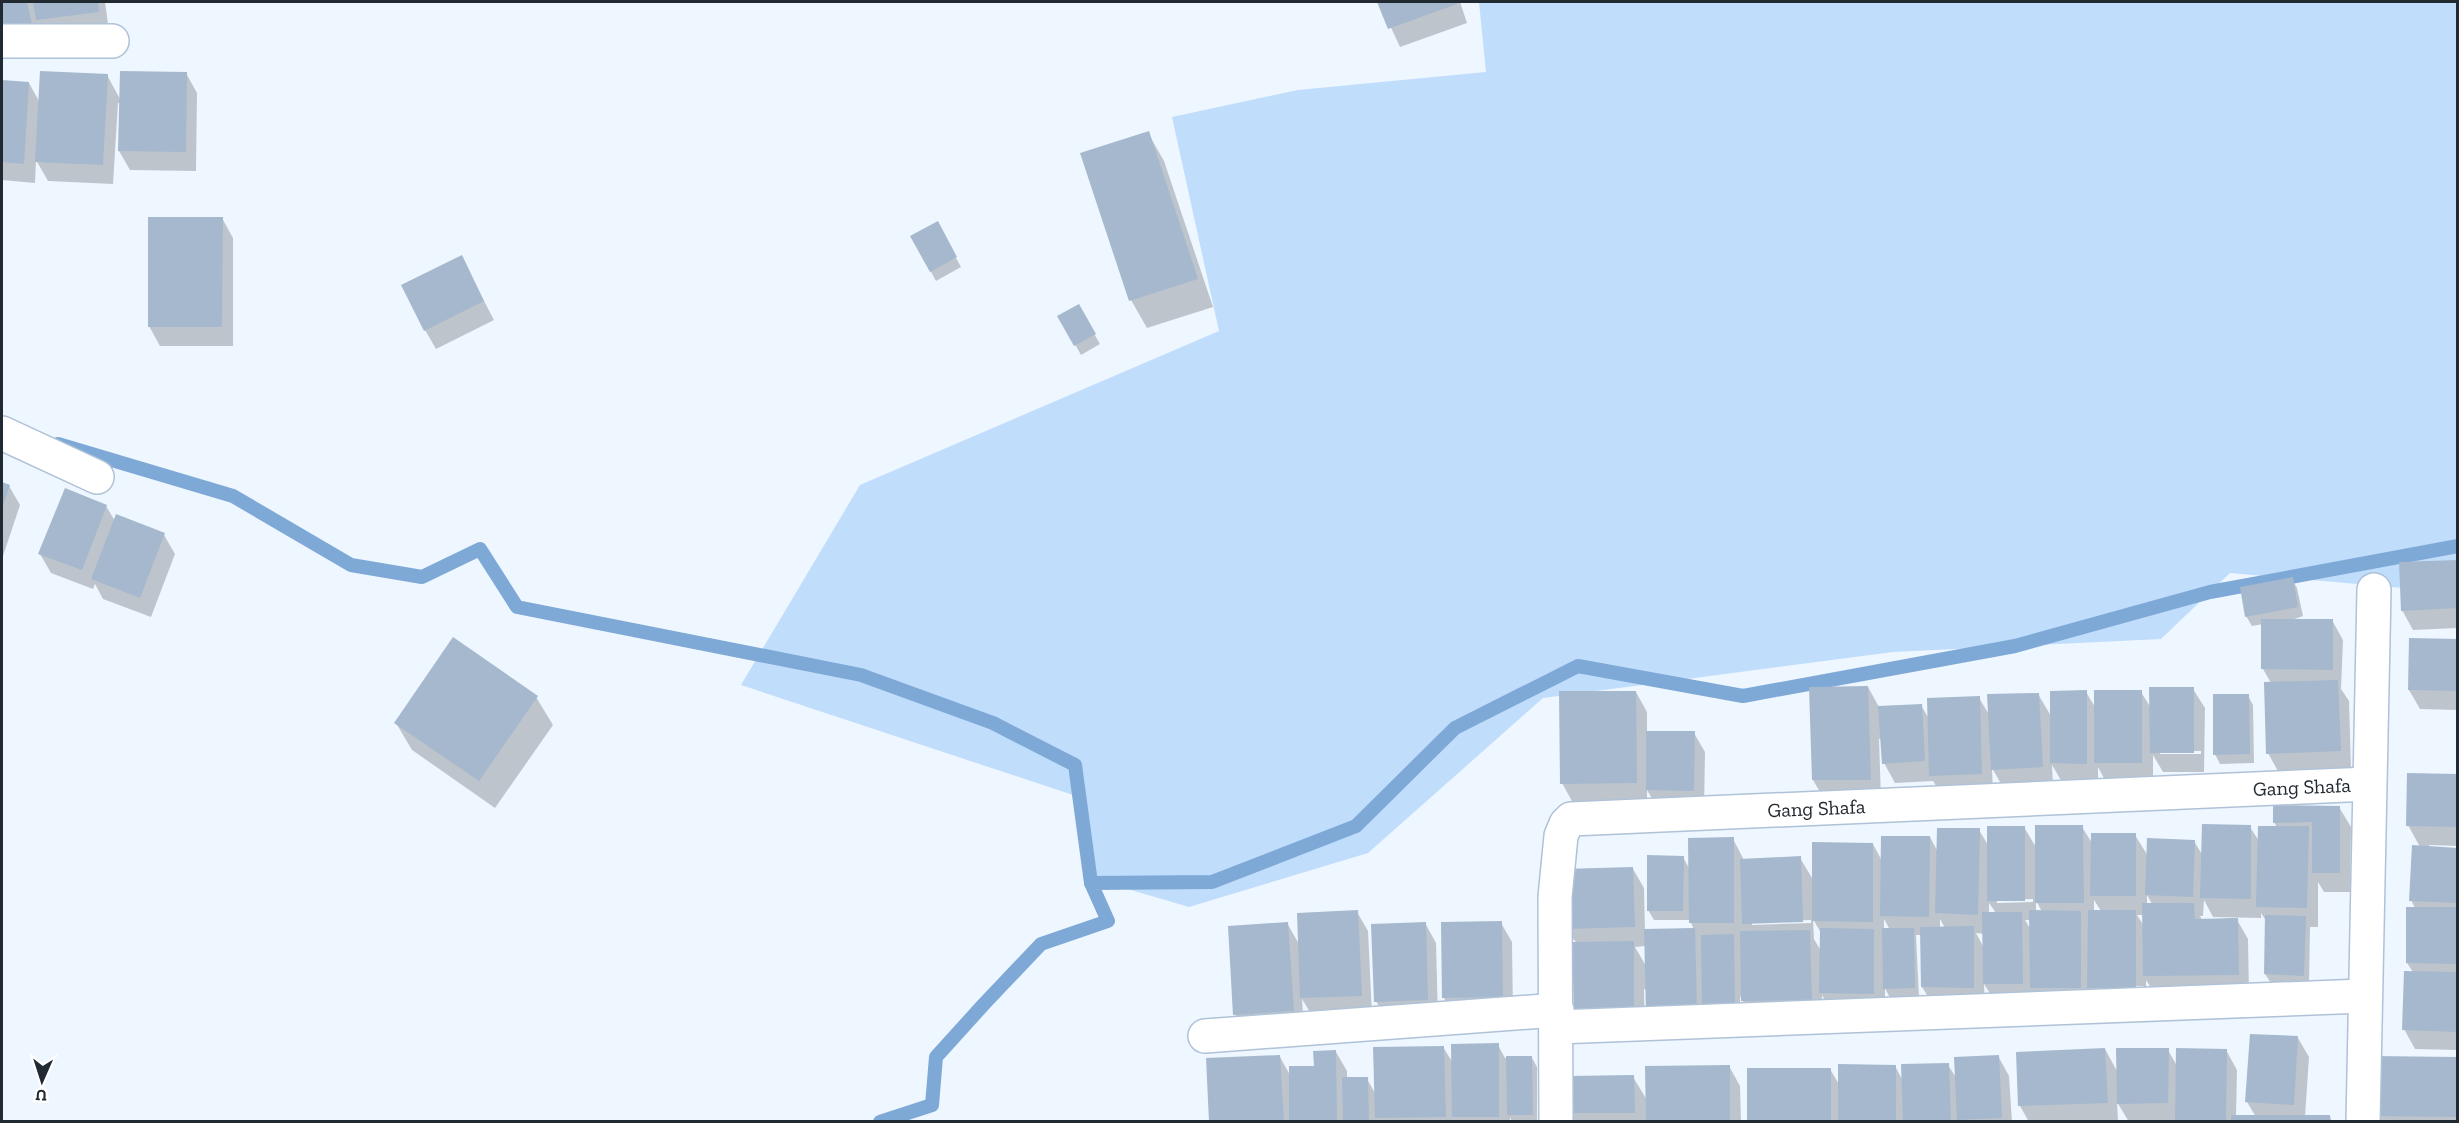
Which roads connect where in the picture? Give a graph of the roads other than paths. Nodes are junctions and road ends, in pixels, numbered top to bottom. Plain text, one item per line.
1 (2, 42) edge
2 (112, 42) dead end
3 (2, 433) edge
4 (98, 477) dead end
5 (2374, 590) dead end
6 (2369, 784) junction
7 (2363, 996) junction
8 (1557, 1019) junction
9 (1205, 1036) dead end
10 (1556, 1122) edge
11 (2363, 1122) edge

1 - 2 street
3 - 4 street
5 - 6 street
6 - 7 street
6 - 8 street, Gang Shafa
7 - 8 street
7 - 11 street
8 - 9 street
8 - 10 street, Gang Shafa

